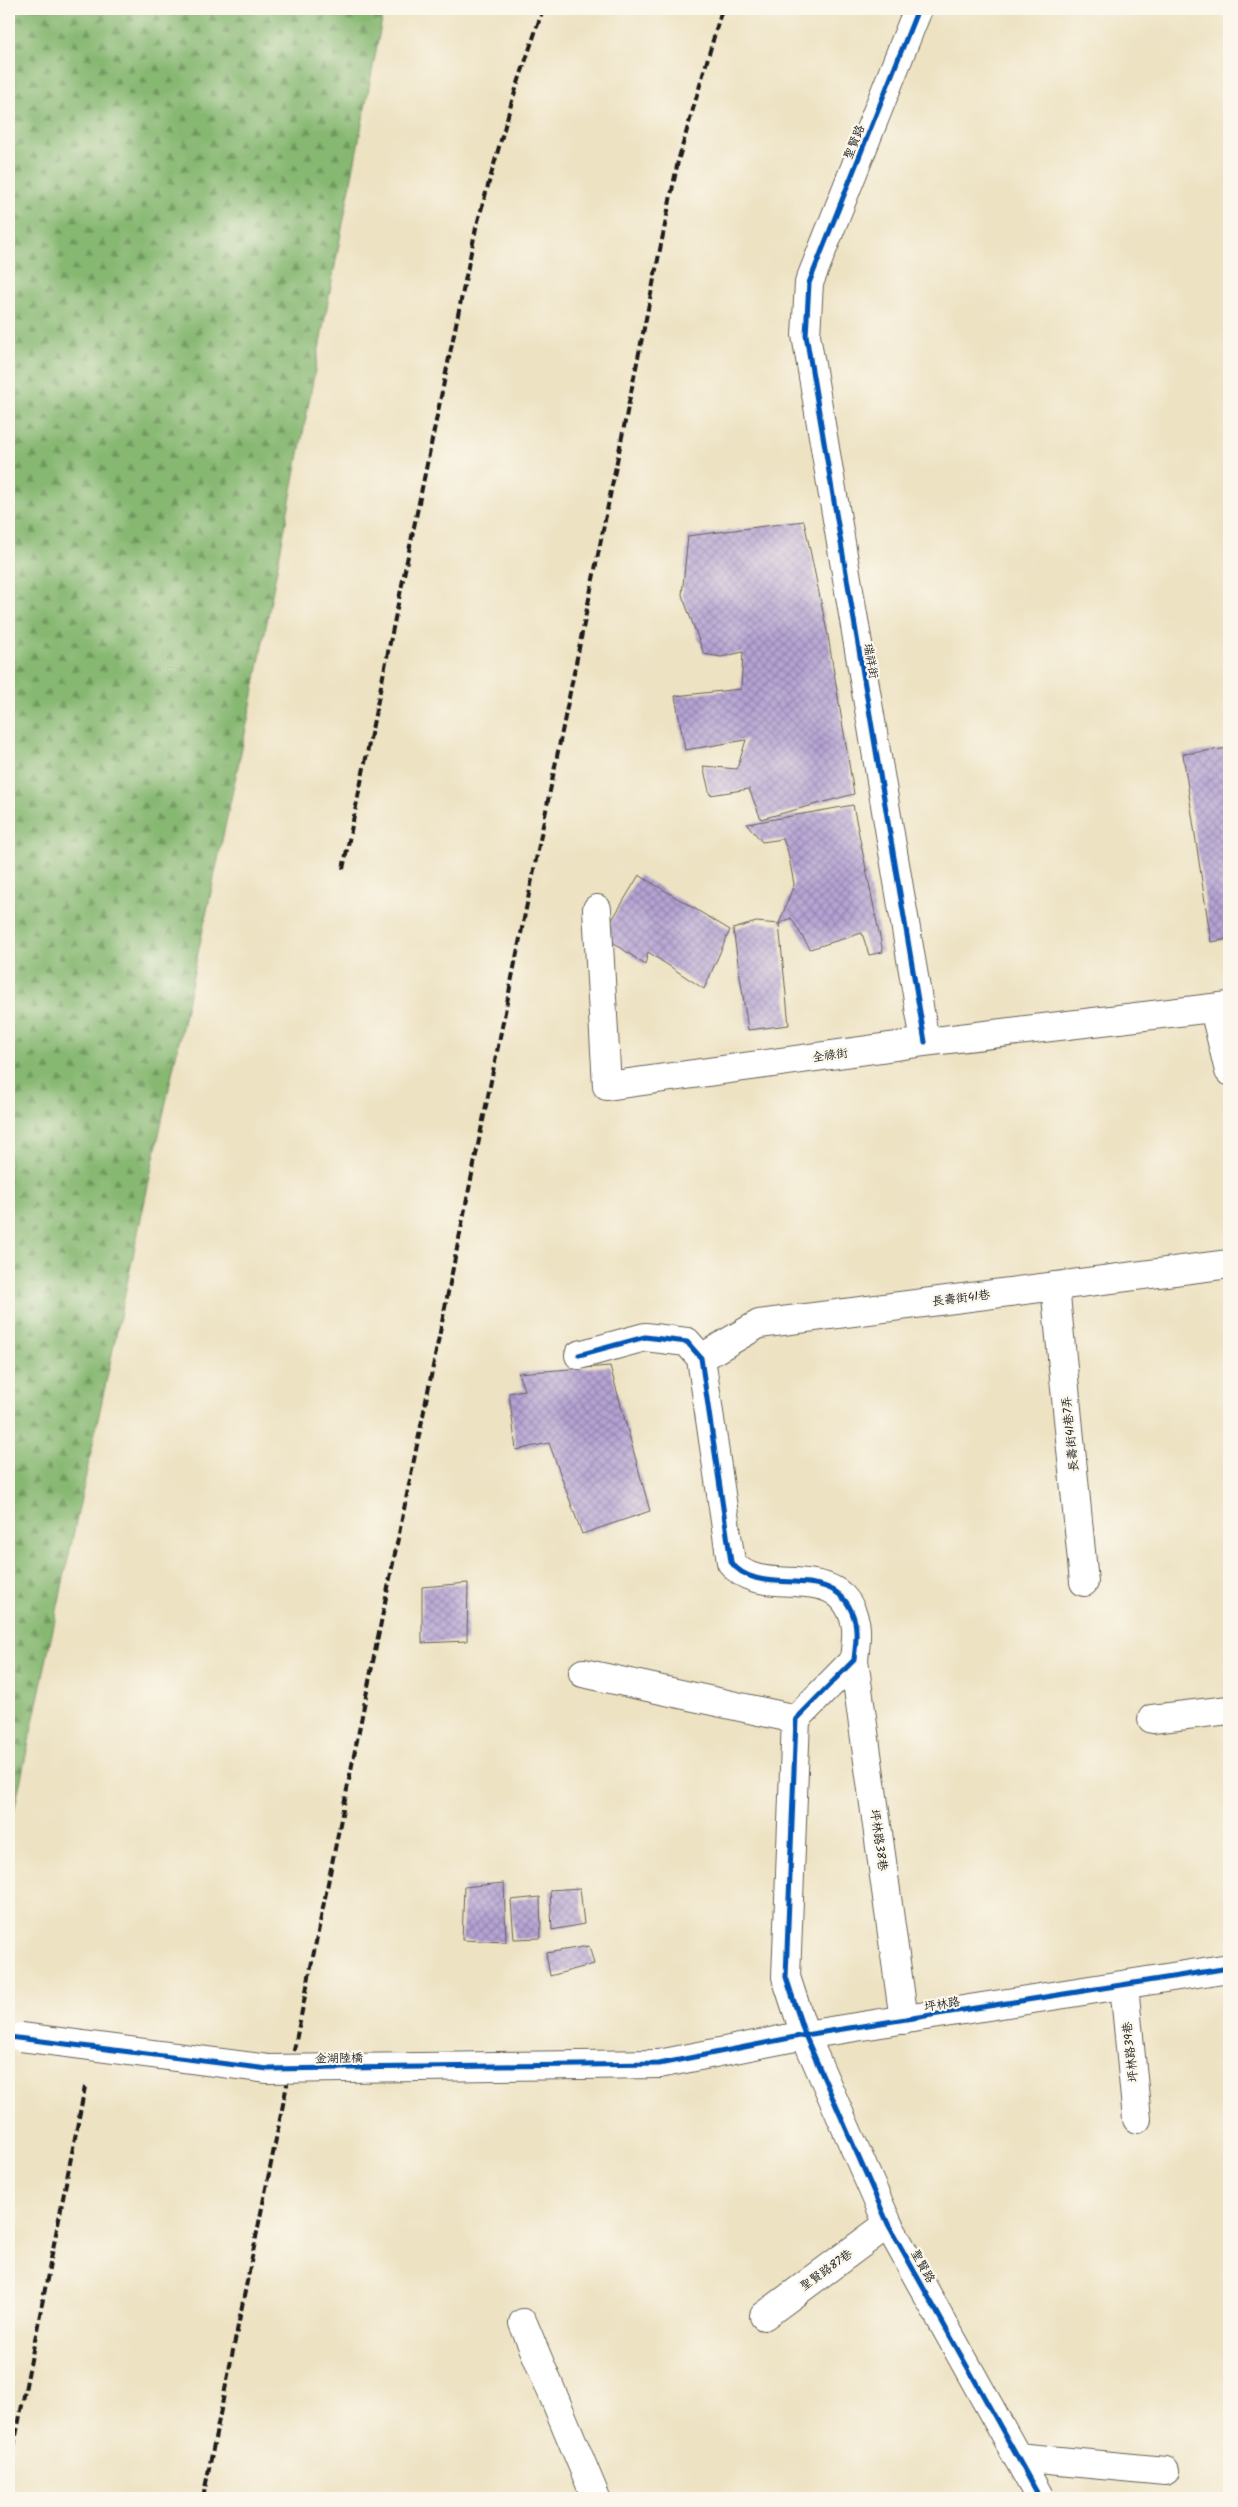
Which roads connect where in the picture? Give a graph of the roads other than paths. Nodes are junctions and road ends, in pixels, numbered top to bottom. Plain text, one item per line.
1 (918, 9) edge
2 (809, 283) joint
3 (597, 909) dead end
4 (1222, 1008) edge
5 (925, 1042) junction
6 (1229, 1071) edge
7 (1229, 1264) edge
8 (1055, 1286) junction
9 (579, 1354) dead end
10 (701, 1358) junction
11 (1084, 1582) dead end
12 (854, 1660) junction
13 (583, 1673) dead end
14 (1229, 1710) edge
15 (796, 1719) junction
16 (1152, 1720) dead end
17 (1229, 1968) edge
18 (1124, 1984) junction
19 (904, 2020) junction
20 (805, 2036) junction
21 (15, 2037) edge
22 (659, 2064) joint
23 (1137, 2119) dead end
24 (888, 2224) junction
25 (764, 2316) dead end
26 (523, 2323) dead end
27 (1017, 2458) junction
28 (1165, 2471) dead end
29 (596, 2498) edge
30 (1040, 2498) edge

1 - 2 street, 聖賢路
2 - 5 street, 瑞祥街
3 - 5 street, 全祿街
4 - 5 street, 全祿街
4 - 6 street
7 - 8 street, 長壽街41巷
8 - 10 street, 長壽街41巷
8 - 11 street, 長壽街41巷7弄
9 - 10 street
10 - 12 street, 坪林路38巷
12 - 15 street
12 - 19 street, 坪林路38巷
13 - 15 street
14 - 16 street
15 - 20 street, 聖賢路
17 - 18 street, 坪林路
18 - 19 street, 坪林路
18 - 23 street, 坪林路39巷
19 - 20 street, 坪林路
20 - 22 street, 坪林路
20 - 24 street, 聖賢路
21 - 22 street, 金湖陸橋, bridge
24 - 25 street, 聖賢路87巷
24 - 27 street, 聖賢路
26 - 29 street
27 - 28 street
27 - 30 street, 聖賢路

